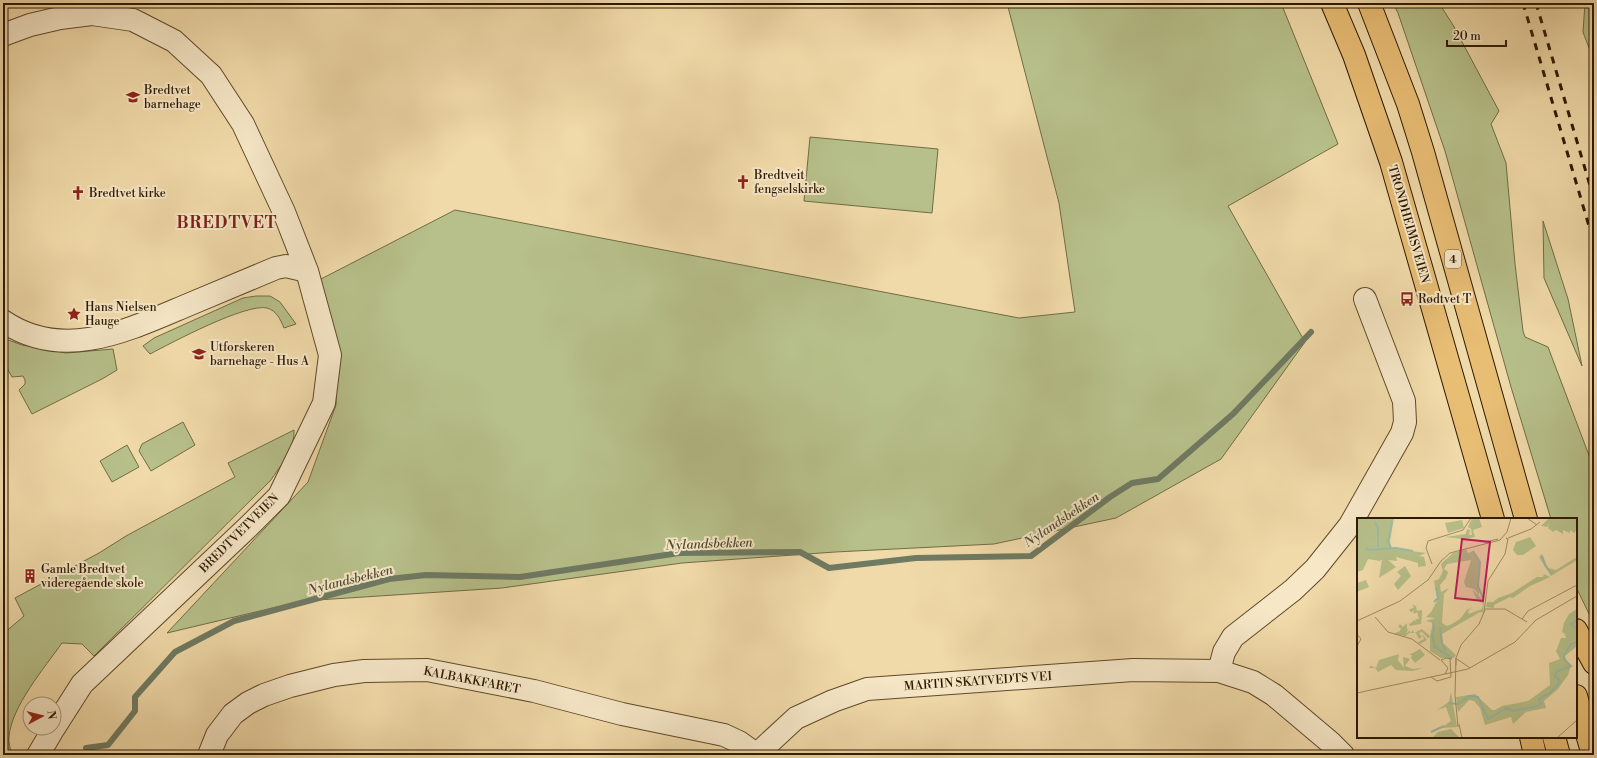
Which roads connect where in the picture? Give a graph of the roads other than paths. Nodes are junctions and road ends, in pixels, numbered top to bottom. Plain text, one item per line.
1 (1332, 3) edge
2 (1369, 3) edge
3 (3, 35) edge
4 (307, 271) junction
5 (1365, 299) dead end
6 (3, 321) edge
7 (1493, 518) edge
8 (1526, 518) edge
9 (1577, 632) edge
10 (1594, 663) edge
11 (1219, 671) junction
12 (1577, 699) edge
13 (62, 715) edge
14 (49, 736) edge
15 (1532, 738) edge
16 (1554, 738) edge
17 (38, 755) edge
18 (209, 755) edge
19 (756, 755) edge
20 (1343, 755) edge
21 (1535, 755) edge
22 (1559, 755) edge
23 (1594, 755) edge

1 - 7 highway, TRONDHEIMSVEIEN
2 - 8 highway, 4
3 - 4 street, BREDTVETVEIEN
4 - 6 street
4 - 13 street, BREDTVETVEIEN
5 - 11 street
9 - 10 highway
11 - 19 street, MARTIN SKATVEDTS VEI
11 - 20 street, MARTIN SKATVEDTS VEI
12 - 23 highway
14 - 17 street, BREDTVETVEIEN
15 - 21 highway
16 - 22 highway
18 - 19 street, KALBAKKFARET

